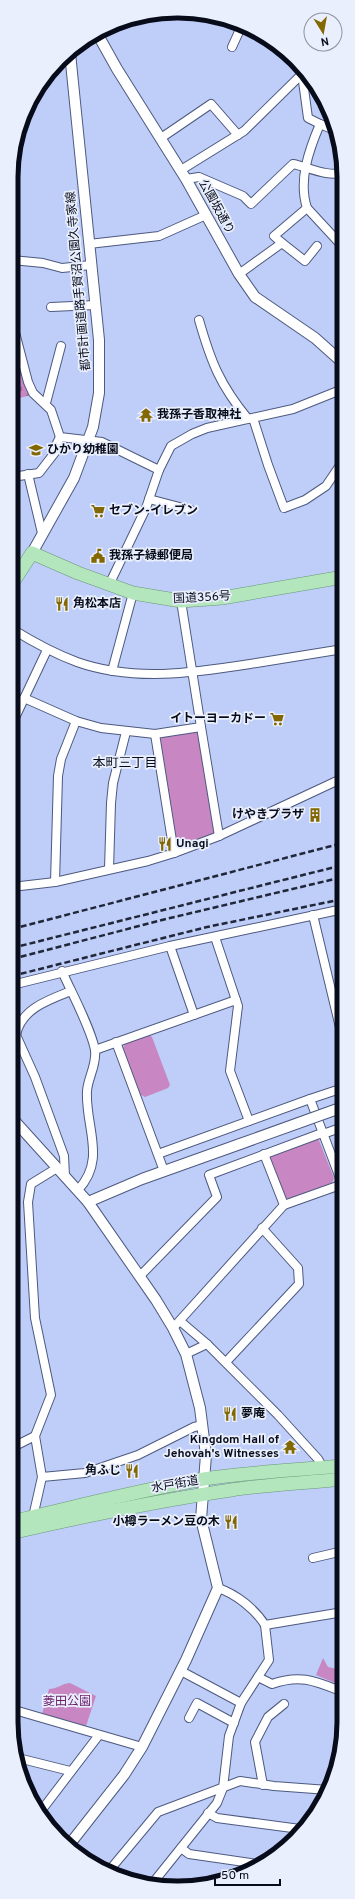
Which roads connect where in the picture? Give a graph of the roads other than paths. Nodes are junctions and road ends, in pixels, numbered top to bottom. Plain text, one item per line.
1 (240, 30) edge
2 (100, 38) edge
3 (232, 47) dead end
4 (71, 59) edge
5 (299, 75) edge
6 (303, 79) edge
7 (320, 124) junction
8 (330, 128) edge
9 (238, 135) junction
10 (161, 138) junction
11 (305, 167) junction
12 (337, 174) edge
13 (184, 175) junction
14 (307, 208) junction
15 (206, 216) junction
16 (337, 240) edge
17 (282, 243) junction
18 (89, 244) junction
19 (317, 246) dead end
20 (18, 261) edge
21 (91, 264) junction
22 (239, 274) junction
23 (96, 304) junction
24 (52, 307) dead end
25 (199, 320) dead end
26 (61, 346) dead end
27 (18, 351) edge
28 (337, 357) edge
29 (337, 392) edge
30 (46, 404) junction
31 (250, 419) junction
32 (60, 437) junction
33 (89, 441) junction
34 (159, 470) junction
35 (337, 470) edge
36 (28, 474) junction
37 (18, 476) edge
38 (149, 499) junction
39 (191, 510) dead end
40 (42, 533) junction
41 (32, 553) junction
42 (18, 575) edge
43 (337, 579) edge
44 (109, 585) junction
45 (133, 593) junction
46 (181, 601) junction
47 (18, 633) edge
48 (47, 650) junction
49 (337, 650) edge
50 (112, 671) junction
51 (193, 673) junction
52 (24, 698) junction
53 (18, 711) edge
54 (76, 721) junction
55 (201, 727) junction
56 (126, 732) junction
57 (155, 734) junction
58 (337, 781) edge
59 (219, 836) junction
60 (174, 853) junction
61 (109, 869) junction
62 (55, 882) junction
63 (18, 887) edge
64 (337, 910) edge
65 (313, 915) junction
66 (215, 936) junction
67 (170, 946) junction
68 (62, 971) junction
69 (18, 983) edge
70 (71, 991) junction
71 (236, 1000) junction
72 (194, 1015) junction
73 (337, 1015) edge
74 (18, 1025) edge
75 (18, 1042) edge
76 (116, 1042) junction
77 (95, 1050) junction
78 (337, 1090) edge
79 (310, 1099) junction
80 (337, 1109) edge
81 (249, 1121) junction
82 (18, 1125) edge
83 (337, 1129) edge
84 (322, 1134) junction
85 (158, 1154) junction
86 (264, 1154) junction
87 (57, 1168) junction
88 (337, 1170) edge
89 (164, 1171) junction
90 (65, 1176) junction
91 (337, 1186) edge
92 (78, 1190) junction
93 (88, 1202) junction
94 (284, 1205) junction
95 (262, 1228) junction
96 (140, 1276) junction
97 (176, 1324) junction
98 (207, 1344) junction
99 (186, 1354) junction
100 (226, 1362) junction
101 (203, 1425) junction
102 (35, 1436) junction
103 (18, 1444) edge
104 (337, 1467) edge
105 (323, 1468) junction
106 (42, 1477) junction
107 (204, 1479) junction
108 (337, 1480) edge
109 (202, 1495) junction
110 (33, 1517) junction
111 (18, 1520) edge
112 (18, 1531) edge
113 (337, 1552) edge
114 (313, 1558) dead end
115 (218, 1588) junction
116 (337, 1613) edge
117 (265, 1625) junction
118 (181, 1671) junction
119 (258, 1677) junction
120 (337, 1690) edge
121 (241, 1703) junction
122 (284, 1704) dead end
123 (18, 1711) edge
124 (189, 1715) dead end
125 (234, 1723) junction
126 (99, 1735) junction
127 (142, 1747) junction
128 (22, 1759) edge
129 (70, 1772) junction
130 (263, 1785) junction
131 (223, 1788) junction
132 (322, 1790) edge
133 (42, 1806) edge
134 (208, 1813) junction
135 (295, 1829) edge
136 (73, 1841) edge
137 (181, 1848) junction
138 (251, 1863) edge
139 (112, 1867) edge
140 (155, 1880) edge

1 - 3 street
2 - 10 street, 公園坂通り
4 - 18 street, 都市計画道路手賀沼公園久寺家線
5 - 9 street
6 - 7 street
7 - 8 street
7 - 11 street
9 - 10 street
9 - 13 street
10 - 13 street, 公園坂通り
11 - 12 street
11 - 13 street
11 - 14 street
13 - 15 street, 公園坂通り
14 - 16 street
14 - 17 street
15 - 18 street
15 - 22 street, 公園坂通り
17 - 19 street
17 - 22 street
18 - 21 street, 都市計画道路手賀沼公園久寺家線
20 - 21 street
21 - 23 street, 都市計画道路手賀沼公園久寺家線
22 - 28 street, 公園坂通り
23 - 24 street
23 - 33 street, 都市計画道路手賀沼公園久寺家線
25 - 31 street
26 - 30 street
27 - 30 street
29 - 31 street
30 - 32 street
31 - 34 street
31 - 35 street
32 - 33 street
32 - 36 street
33 - 34 street
33 - 40 street, 都市計画道路手賀沼公園久寺家線
34 - 38 street
36 - 37 street
36 - 40 street
38 - 39 street
38 - 44 street
40 - 41 street, 都市計画道路手賀沼公園久寺家線
41 - 42 highway
41 - 44 highway, 国道356号
43 - 46 highway, 国道356号
44 - 45 highway, 国道356号
45 - 46 highway, 国道356号
45 - 50 street
46 - 51 street
47 - 48 street
48 - 50 street
48 - 52 street
49 - 51 street
50 - 51 street
51 - 55 street
52 - 53 street
52 - 54 street
54 - 56 street
54 - 62 street
55 - 57 street
55 - 59 street
56 - 57 street
56 - 61 street
57 - 60 street
58 - 59 street
59 - 60 street
60 - 61 street
61 - 62 street
62 - 63 street
64 - 65 street
65 - 66 street
65 - 73 street
66 - 67 street
66 - 71 street
67 - 68 street
67 - 72 street
68 - 69 street
68 - 70 street
70 - 74 street
70 - 77 street
71 - 72 street
71 - 81 street
72 - 76 street
75 - 90 street
76 - 77 street
76 - 85 street
77 - 92 street
78 - 79 street
79 - 81 street
79 - 84 street
80 - 89 street, bridge
81 - 85 street
82 - 87 street
83 - 84 street
84 - 86 street
84 - 88 street
85 - 89 street
86 - 94 street
86 - 96 street
87 - 90 street
87 - 102 street
89 - 93 street
90 - 92 street
91 - 94 street
92 - 93 street
93 - 96 street
94 - 95 street
95 - 97 street
95 - 100 street
96 - 97 street
97 - 98 street
97 - 99 street
98 - 99 street
98 - 100 street
99 - 101 street
100 - 105 street
101 - 106 street
101 - 107 street
102 - 103 street
102 - 106 street
104 - 105 highway, 水戸街道
105 - 107 highway, 水戸街道
106 - 110 street
107 - 109 street
107 - 110 highway, 水戸街道
108 - 109 highway, 水戸街道
109 - 112 highway, 水戸街道
109 - 115 street
110 - 111 highway, 水戸街道
113 - 114 street
115 - 117 street
115 - 118 street
116 - 117 street
117 - 119 street
118 - 121 street
118 - 127 street
119 - 120 street
119 - 121 street
121 - 125 street
122 - 130 street
123 - 126 street
124 - 125 street
125 - 131 street
126 - 127 street
126 - 129 street
127 - 136 street
128 - 129 street
129 - 133 street
130 - 131 street
130 - 132 street
131 - 134 street
131 - 139 street
134 - 135 street
134 - 137 street
137 - 138 street
137 - 140 street

